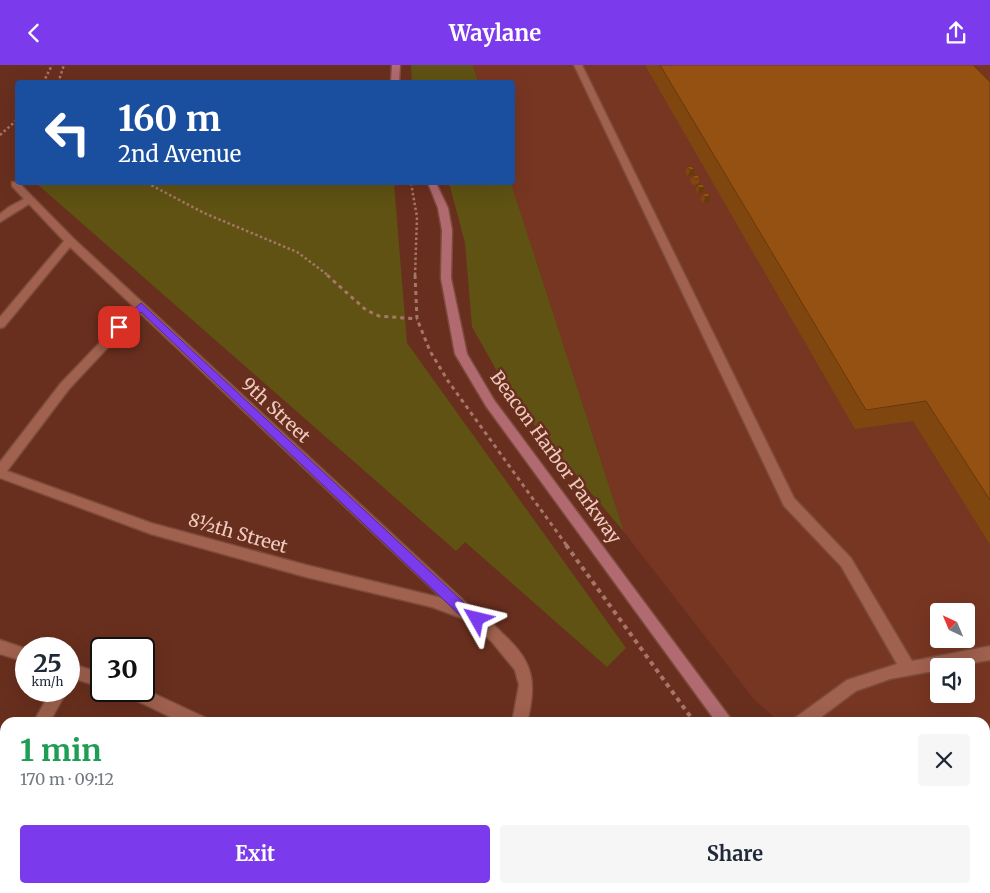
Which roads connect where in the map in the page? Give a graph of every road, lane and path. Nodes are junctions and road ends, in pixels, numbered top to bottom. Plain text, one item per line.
1 (52, 65) edge
2 (64, 65) edge
3 (396, 65) edge
4 (578, 65) edge
5 (44, 80) edge
6 (59, 80) edge
7 (395, 80) edge
8 (15, 122) edge
9 (0, 135) edge
10 (15, 185) dead end
11 (151, 185) edge
12 (433, 185) edge
13 (30, 200) junction
14 (0, 219) edge
15 (70, 241) junction
16 (141, 306) junction
17 (417, 319) dead end
18 (0, 324) edge
19 (0, 472) edge
20 (470, 616) junction
21 (0, 647) edge
22 (15, 652) edge
23 (990, 653) edge
24 (908, 668) junction
25 (53, 702) edge
26 (155, 702) edge
27 (44, 717) edge
28 (188, 717) edge
29 (521, 717) edge
30 (723, 717) edge
31 (808, 717) edge

1 - 5 path
2 - 6 path
3 - 7 street
4 - 24 street
8 - 9 path
10 - 13 street, 9th Street
11 - 17 path
12 - 30 street, Beacon Harbor Parkway
13 - 14 street
13 - 15 street, 9th Street
15 - 16 street, 9th Street
15 - 18 street
16 - 19 street
16 - 20 street, 9th Street
19 - 20 street, 8½th Street
20 - 29 street, 9th Street
21 - 22 street
23 - 24 street
24 - 31 street
25 - 27 street
26 - 28 street

